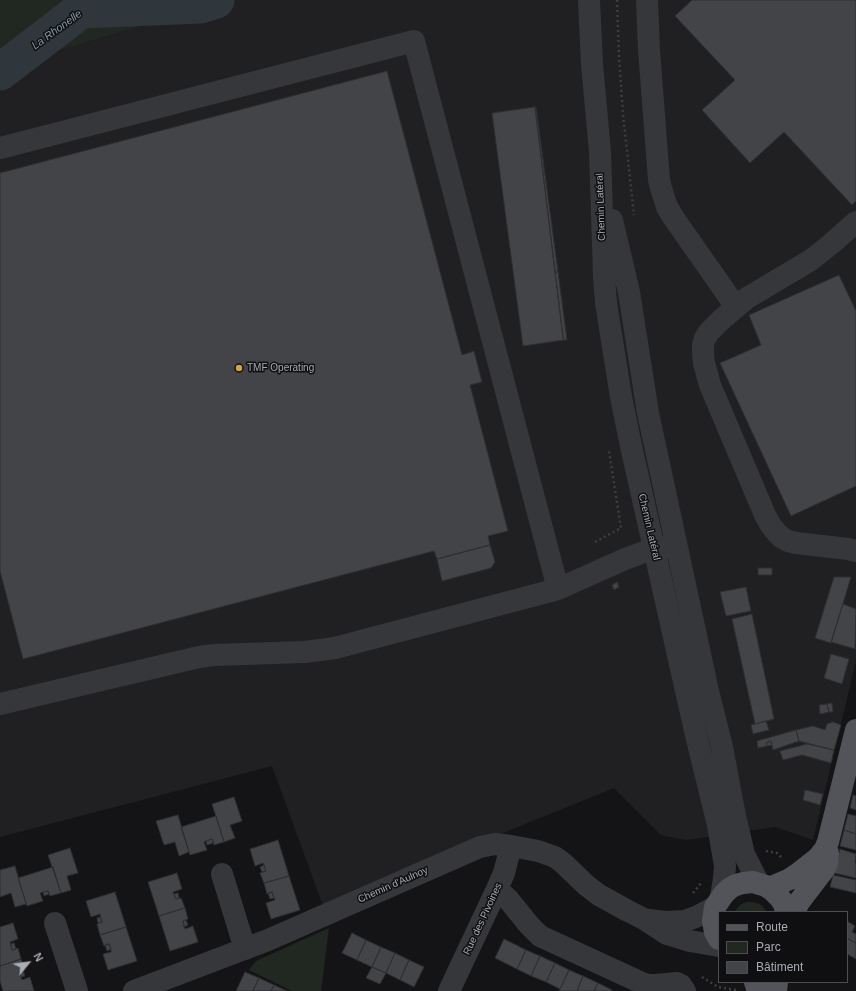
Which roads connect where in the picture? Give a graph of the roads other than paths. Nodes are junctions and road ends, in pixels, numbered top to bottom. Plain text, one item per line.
1 (590, 0) edge
2 (647, 0) edge
3 (0, 148) edge
4 (600, 152) junction
5 (856, 222) edge
6 (736, 307) junction
7 (676, 545) junction
8 (654, 550) junction
9 (856, 551) edge
10 (558, 589) junction
11 (0, 704) edge
12 (856, 730) edge
13 (828, 842) junction
14 (511, 846) junction
15 (222, 874) dead end
16 (764, 886) junction
17 (497, 889) junction
18 (718, 902) junction
19 (786, 911) edge
20 (794, 911) edge
21 (644, 919) junction
22 (55, 923) dead end
23 (718, 937) edge
24 (718, 946) edge
25 (245, 949) junction
26 (761, 985) edge
27 (77, 991) edge
28 (134, 991) edge
29 (449, 991) edge
30 (686, 991) edge
31 (776, 991) edge

1 - 4 street, Chemin Latéral
2 - 6 street
3 - 10 street
4 - 7 street, Chemin Latéral
4 - 8 street, Chemin Latéral
5 - 6 street
6 - 9 street
7 - 8 street
7 - 16 street, Chemin Latéral
8 - 10 street
8 - 18 street, Chemin Latéral
10 - 11 street
12 - 13 main road
13 - 16 main road
13 - 20 main road
14 - 17 street, Rue des Pivoines
14 - 21 street, Chemin d'Aulnoy
14 - 25 street, Chemin d'Aulnoy
15 - 25 street
16 - 18 main road
16 - 19 main road
17 - 29 street, Rue des Pivoines
17 - 30 street
18 - 21 street, Chemin d'Aulnoy
18 - 23 main road
21 - 24 street, Chemin d'Aulnoy
22 - 27 street
25 - 28 street, Chemin d'Aulnoy
26 - 31 main road

